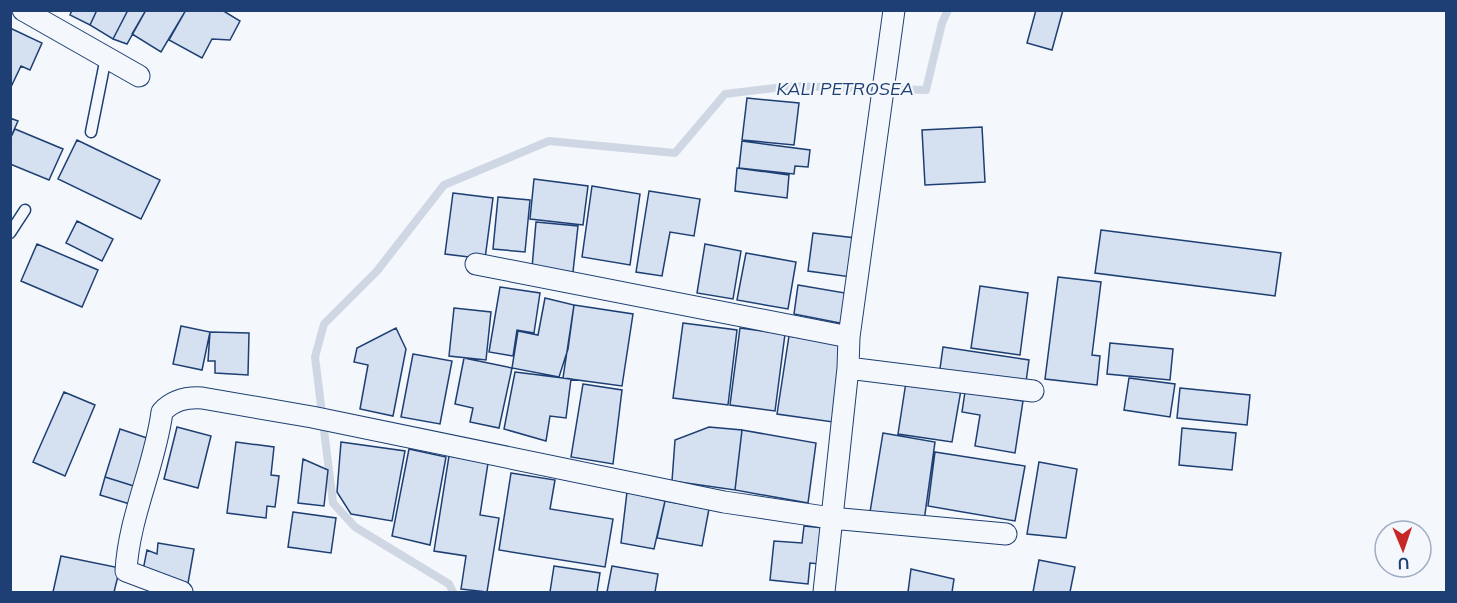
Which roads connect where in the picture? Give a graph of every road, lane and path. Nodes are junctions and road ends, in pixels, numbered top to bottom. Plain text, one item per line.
1 (23, 10) edge
2 (894, 10) edge
3 (106, 57) junction
4 (139, 76) dead end
5 (91, 132) dead end
6 (25, 210) dead end
7 (10, 233) edge
8 (476, 264) dead end
9 (849, 337) junction
10 (848, 368) junction
11 (1033, 391) dead end
12 (831, 518) junction
13 (1006, 534) dead end
14 (182, 592) edge
15 (824, 592) edge

1 - 3 street
2 - 9 street
3 - 4 street
3 - 5 lane
6 - 7 lane
8 - 9 street
9 - 10 street
10 - 11 street
10 - 12 street
12 - 13 street
12 - 14 street
12 - 15 street

